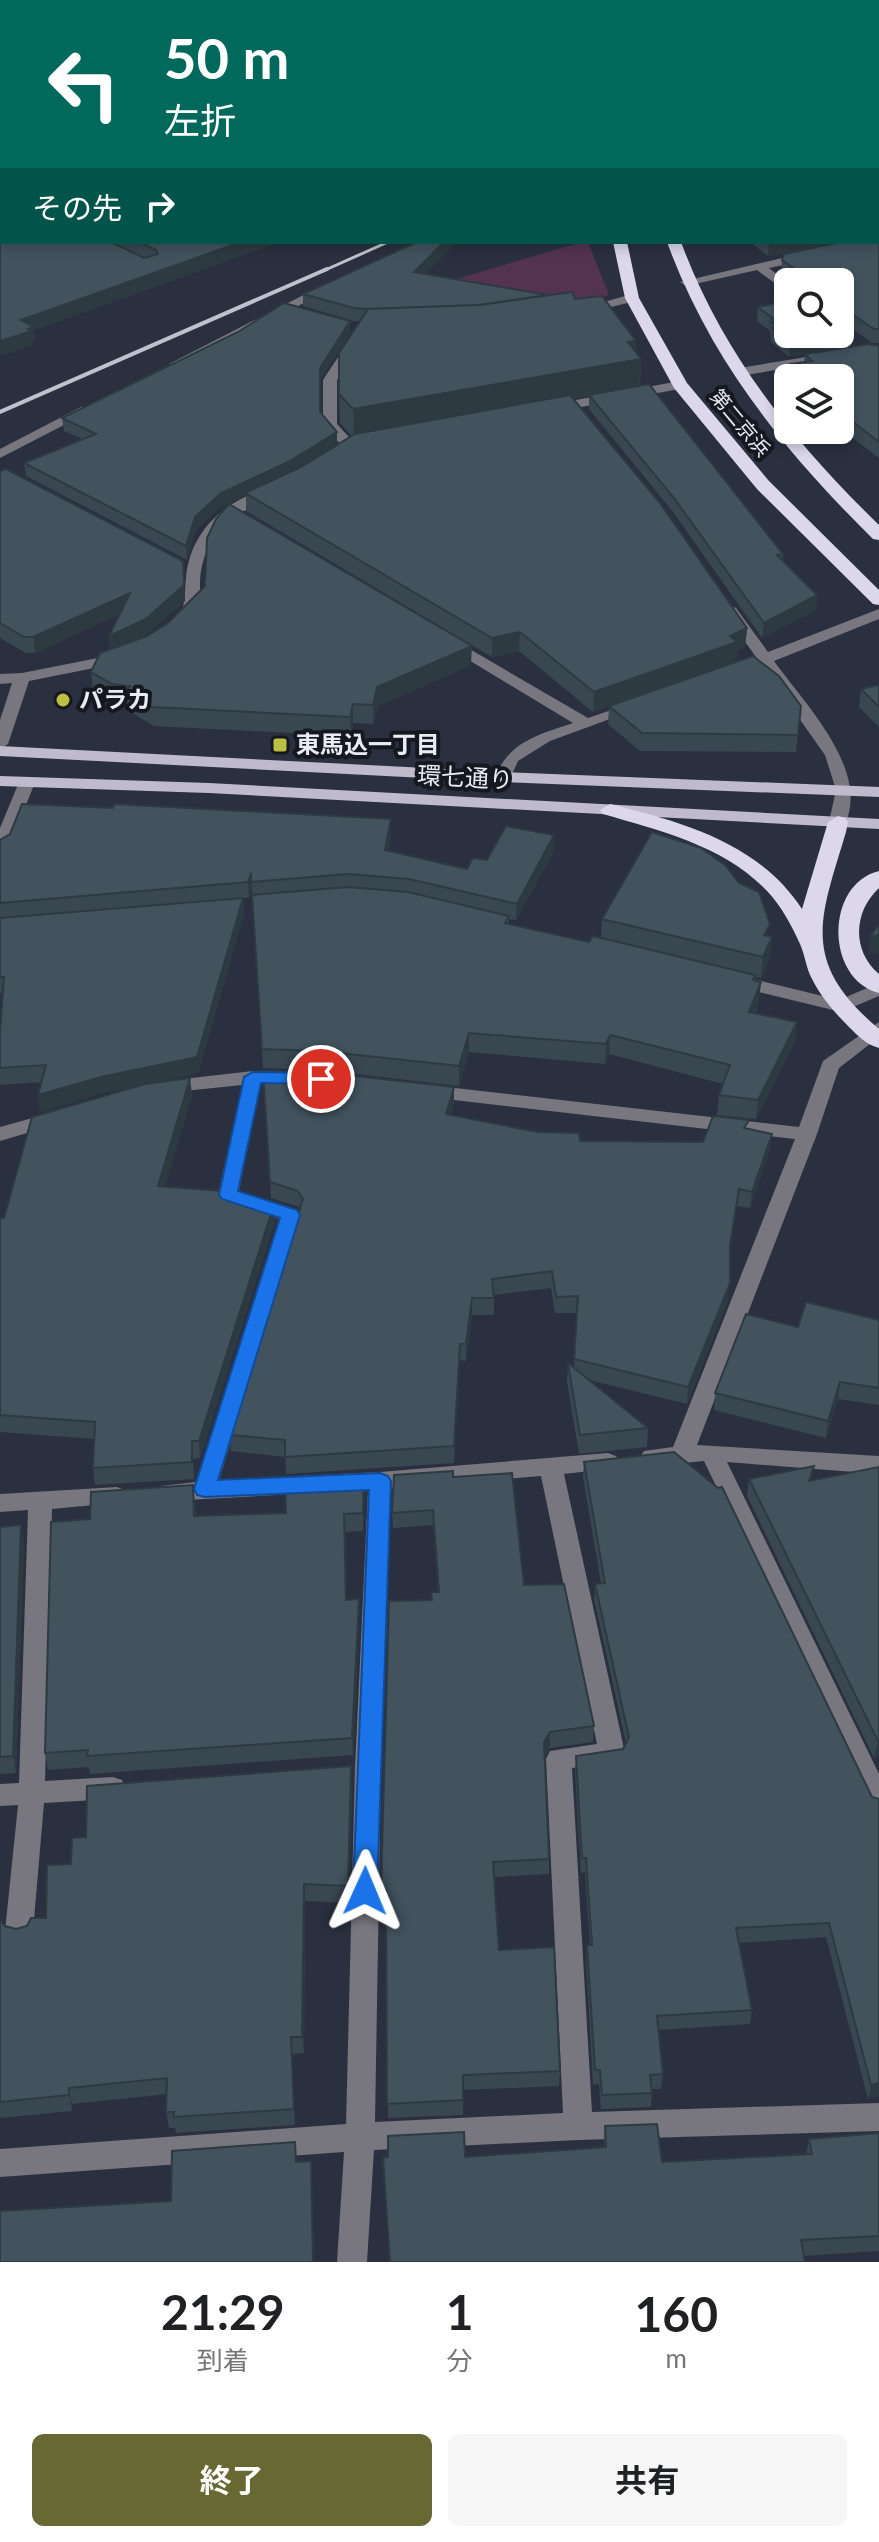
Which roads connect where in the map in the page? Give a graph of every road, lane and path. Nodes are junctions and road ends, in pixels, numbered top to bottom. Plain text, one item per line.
1 (620, 244) edge
2 (675, 244) edge
3 (817, 254) edge
4 (759, 266) junction
5 (774, 278) edge
6 (686, 282) junction
7 (337, 284) edge
8 (632, 298) junction
9 (283, 308) junction
10 (566, 314) edge
11 (310, 315) edge
12 (360, 335) edge
13 (854, 338) edge
14 (876, 352) edge
15 (740, 372) junction
16 (156, 374) edge
17 (680, 385) junction
18 (99, 403) edge
19 (544, 409) edge
20 (351, 447) edge
21 (0, 454) edge
22 (281, 486) edge
23 (879, 535) edge
24 (720, 594) edge
25 (879, 600) edge
26 (879, 614) edge
27 (171, 634) edge
28 (441, 638) edge
29 (141, 652) edge
30 (765, 659) junction
31 (735, 670) edge
32 (22, 678) junction
33 (0, 679) edge
34 (646, 703) edge
35 (587, 724) junction
36 (0, 744) edge
37 (0, 751) edge
38 (503, 777) junction
39 (0, 781) edge
40 (27, 782) junction
41 (844, 790) junction
42 (879, 792) edge
43 (610, 810) junction
44 (838, 822) junction
45 (879, 824) edge
46 (0, 849) edge
47 (879, 877) edge
48 (811, 944) junction
49 (715, 976) edge
50 (879, 988) edge
51 (841, 1006) junction
52 (876, 1034) edge
53 (253, 1077) junction
54 (307, 1078) edge
55 (415, 1089) edge
56 (140, 1093) edge
57 (70, 1113) edge
58 (0, 1134) edge
59 (807, 1134) junction
60 (711, 1452) junction
61 (682, 1454) junction
62 (879, 1465) edge
63 (551, 1469) junction
64 (380, 1481) junction
65 (205, 1489) junction
66 (40, 1502) junction
67 (0, 1503) edge
68 (368, 1768) junction
69 (337, 1771) edge
70 (139, 1786) edge
71 (32, 1794) junction
72 (0, 1795) edge
73 (879, 1801) edge
74 (19, 1931) edge
75 (879, 2117) edge
76 (578, 2126) junction
77 (360, 2137) junction
78 (0, 2163) edge
79 (352, 2262) edge

1 - 8 highway, 第二京浜
2 - 6 highway, 第二京浜
3 - 4 street
4 - 5 street
4 - 6 street
6 - 15 highway, 第二京浜
7 - 9 street
8 - 10 street
8 - 17 highway, 第二京浜
9 - 11 street
9 - 16 street
12 - 20 street
13 - 14 street
14 - 15 street
15 - 23 highway, 第二京浜
17 - 19 street
17 - 25 highway, 第二京浜
18 - 21 street
22 - 27 street
24 - 30 street
26 - 30 street
28 - 35 street
29 - 32 street
30 - 31 street
30 - 41 street
32 - 33 street
32 - 36 street
34 - 35 street
35 - 38 street
37 - 38 main road, 環七通り
38 - 41 main road, 環七通り
39 - 40 main road, 環七通り
40 - 43 main road, 環七通り
40 - 46 street
41 - 42 main road, 環七通り
41 - 44 street
43 - 44 main road, 環七通り
43 - 48 highway
44 - 45 main road, 環七通り
44 - 48 highway
47 - 50 highway
48 - 51 highway
49 - 51 street
50 - 51 street
51 - 52 highway
52 - 59 street
53 - 54 street
53 - 56 street
53 - 65 street
55 - 59 street
57 - 58 street
59 - 61 street
60 - 61 street
60 - 62 street
60 - 73 street
61 - 63 street
63 - 64 street
63 - 76 street
64 - 65 street
64 - 68 street
65 - 66 street
66 - 67 street
66 - 71 street
68 - 69 street
68 - 77 street
70 - 71 street
71 - 72 street
71 - 74 street
75 - 76 street
76 - 77 street
77 - 78 street
77 - 79 street

